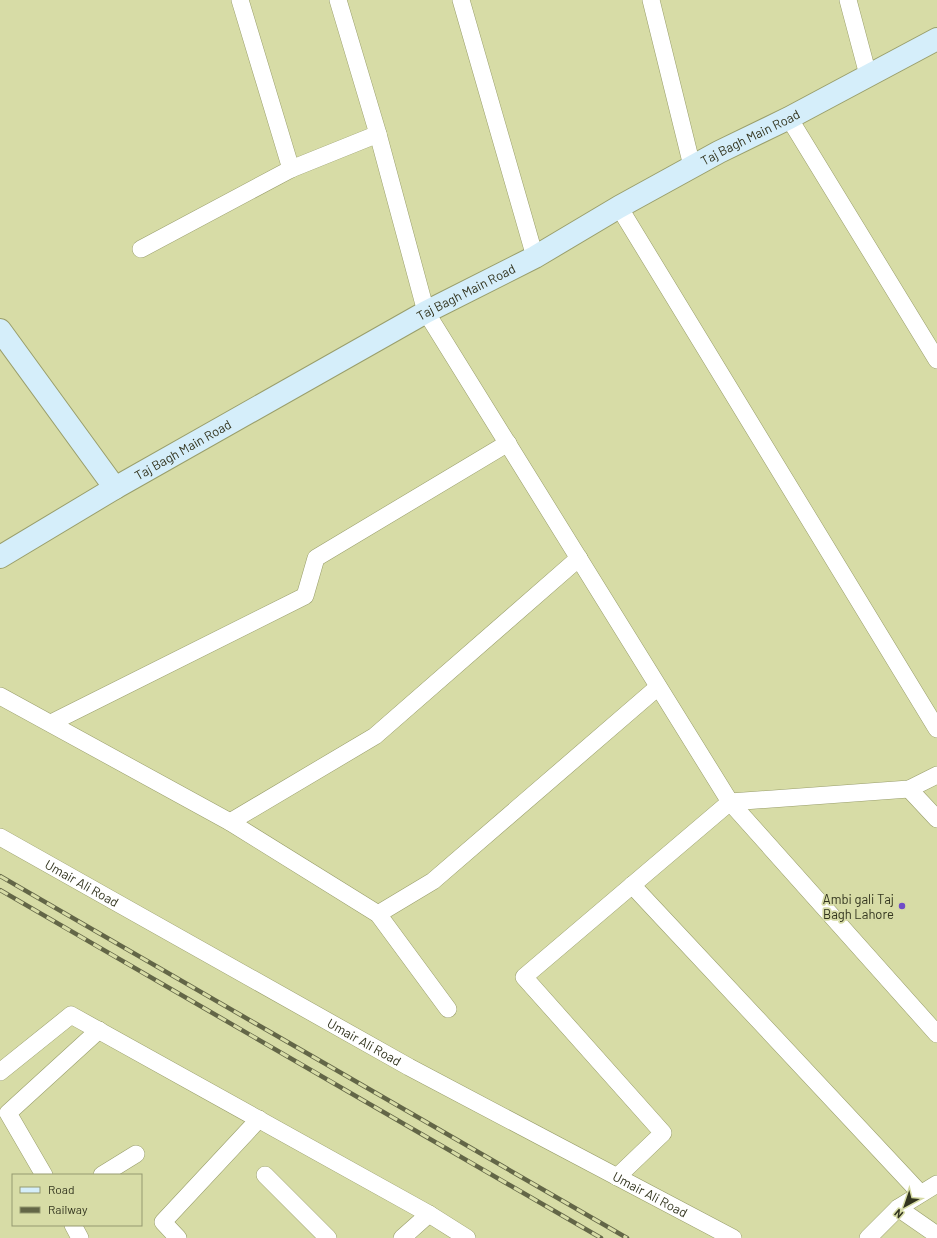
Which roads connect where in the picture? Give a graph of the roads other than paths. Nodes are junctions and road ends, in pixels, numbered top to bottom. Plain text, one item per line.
1 (240, 0) edge
2 (338, 0) edge
3 (461, 0) edge
4 (651, 0) edge
5 (848, 0) edge
6 (936, 43) edge
7 (868, 75) junction
8 (789, 118) junction
9 (378, 134) junction
10 (692, 166) junction
11 (291, 169) junction
12 (620, 207) junction
13 (141, 249) dead end
14 (535, 256) junction
15 (426, 312) junction
16 (2, 336) edge
17 (937, 360) edge
18 (508, 443) junction
19 (115, 488) junction
20 (0, 557) edge
21 (579, 558) junction
22 (658, 687) junction
23 (0, 696) edge
24 (51, 723) junction
25 (937, 729) edge
26 (937, 775) edge
27 (909, 789) junction
28 (730, 802) junction
29 (937, 820) edge
30 (230, 822) junction
31 (0, 837) edge
32 (632, 885) junction
33 (378, 914) junction
34 (448, 1009) dead end
35 (99, 1030) junction
36 (937, 1034) edge
37 (0, 1072) edge
38 (258, 1119) junction
39 (136, 1154) dead end
40 (43, 1174) edge
41 (104, 1174) edge
42 (265, 1175) dead end
43 (618, 1177) junction
44 (937, 1184) edge
45 (920, 1193) junction
46 (898, 1208) junction
47 (429, 1214) junction
48 (74, 1226) edge
49 (937, 1235) edge
50 (80, 1238) edge
51 (178, 1238) edge
52 (328, 1238) edge
53 (402, 1238) edge
54 (467, 1238) edge
55 (733, 1238) edge
56 (868, 1238) edge

1 - 11 street
2 - 9 street
3 - 14 street
4 - 10 street
5 - 7 street
6 - 7 street, Taj Bagh Main Road
7 - 8 street, Taj Bagh Main Road
8 - 10 street, Taj Bagh Main Road
8 - 17 street
9 - 11 street
9 - 15 street
10 - 12 street, Taj Bagh Main Road
11 - 13 street
12 - 14 street, Taj Bagh Main Road
12 - 25 street
14 - 15 street, Taj Bagh Main Road
15 - 18 street
15 - 19 street, Taj Bagh Main Road
16 - 19 street
18 - 21 street
18 - 24 street
19 - 20 street, Taj Bagh Main Road
21 - 22 street
21 - 30 street
22 - 28 street
22 - 33 street
23 - 24 street
24 - 30 street
26 - 27 street
27 - 28 street
27 - 29 street
28 - 32 street
28 - 36 street
30 - 33 street
31 - 43 street, Umair Ali Road
32 - 43 street
32 - 45 street
33 - 34 street
35 - 37 street
35 - 38 street
35 - 40 street
38 - 47 street
38 - 51 street
39 - 41 street
42 - 52 street
43 - 55 street, Umair Ali Road
44 - 45 street
45 - 46 street
46 - 49 street
46 - 56 street
47 - 53 street
47 - 54 street
48 - 50 street

